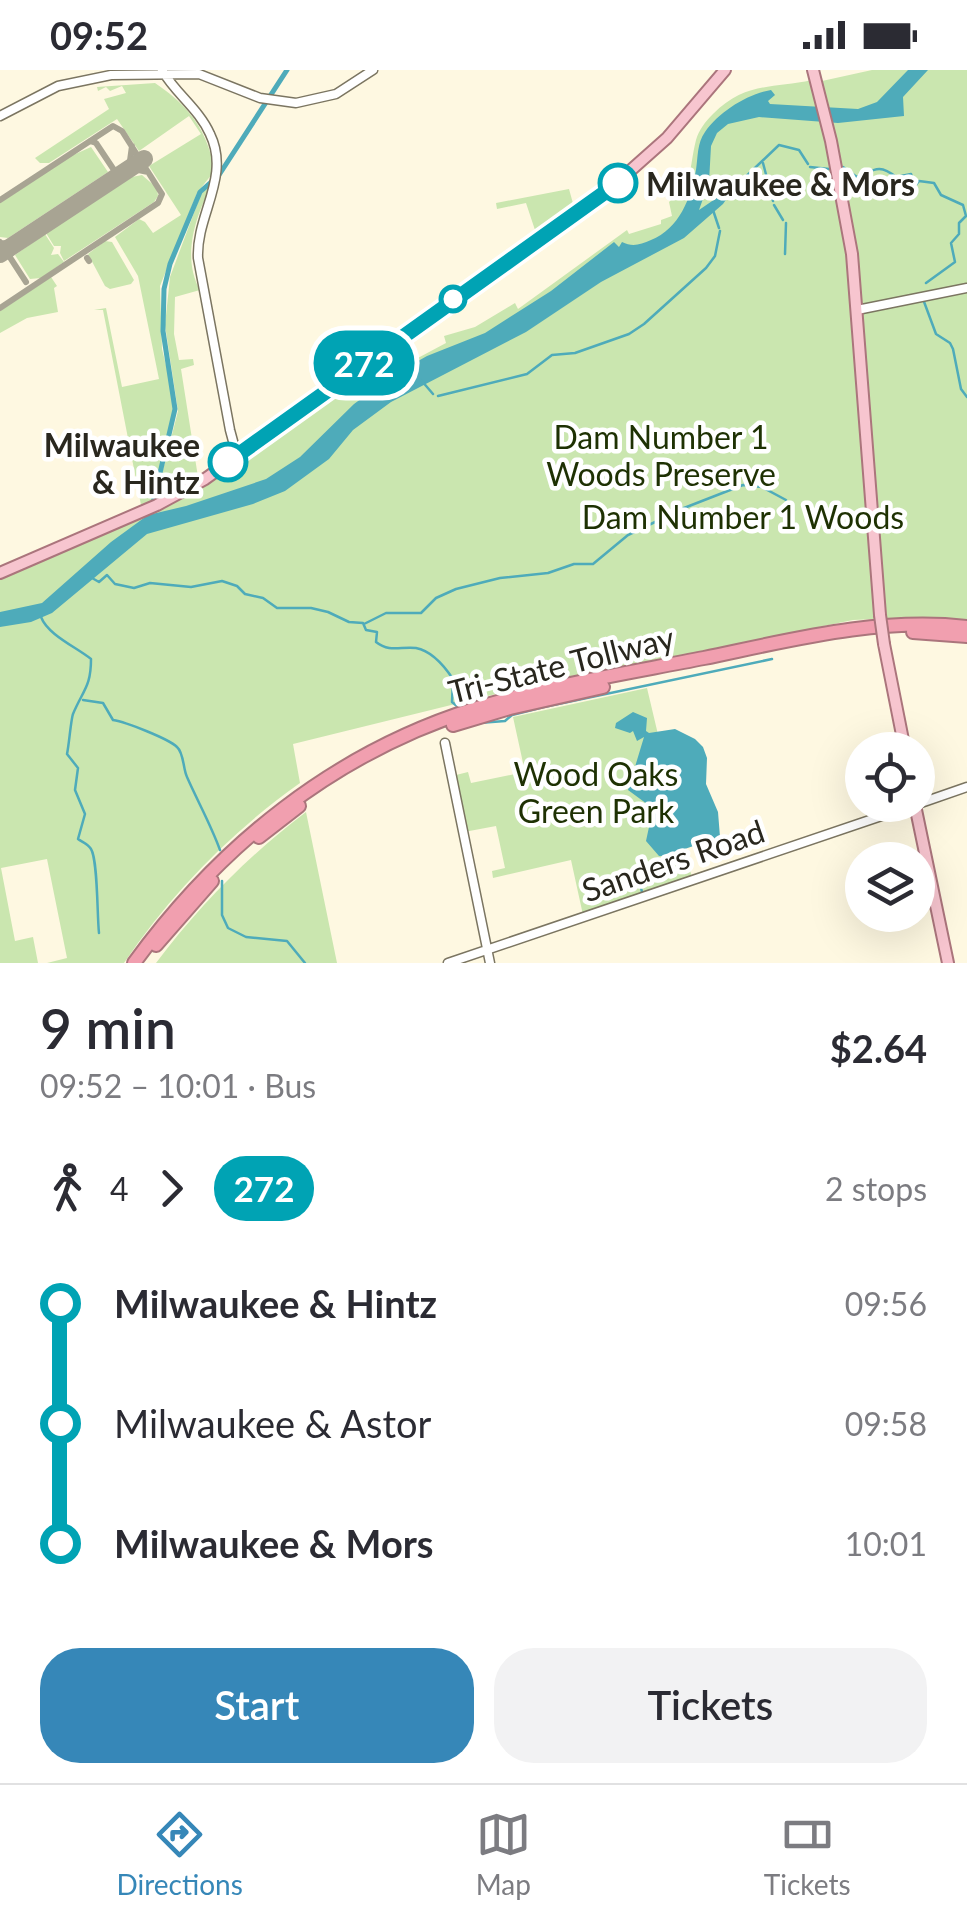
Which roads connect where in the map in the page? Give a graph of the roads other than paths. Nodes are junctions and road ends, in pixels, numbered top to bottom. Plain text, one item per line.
1 (374, 70) edge
2 (725, 70) edge
3 (815, 70) edge
4 (165, 72) edge
5 (0, 118) edge
6 (218, 185) junction
7 (967, 288) edge
8 (858, 310) junction
9 (237, 442) junction
10 (252, 445) junction
11 (237, 456) junction
12 (0, 573) edge
13 (967, 627) edge
14 (967, 636) edge
15 (901, 732) edge
16 (445, 743) dead end
17 (967, 787) edge
18 (935, 798) edge
19 (866, 822) edge
20 (919, 822) edge
21 (488, 950) junction
22 (134, 963) edge
23 (143, 963) edge
24 (448, 963) edge
25 (490, 963) edge
26 (948, 963) edge

1 - 4 main road
2 - 10 main road
3 - 8 main road
4 - 5 main road
4 - 6 main road
6 - 9 main road
6 - 11 main road
7 - 8 main road
8 - 15 main road, bridge
9 - 10 main road
9 - 11 main road
10 - 11 main road
11 - 12 main road
13 - 22 highway, Tri-State Tollway
14 - 23 highway, Tri-State Tollway
16 - 21 main road
17 - 18 main road, Sanders Road
19 - 21 main road, Sanders Road
20 - 26 main road
21 - 24 main road, Sanders Road
21 - 25 main road

